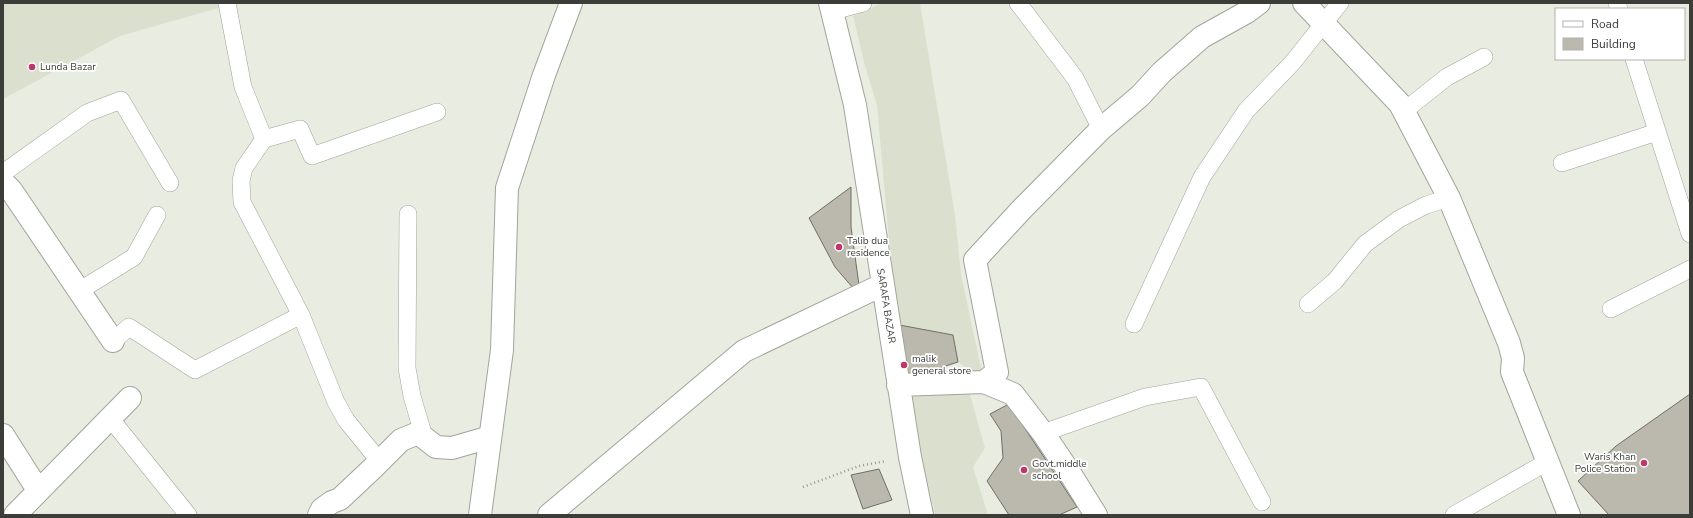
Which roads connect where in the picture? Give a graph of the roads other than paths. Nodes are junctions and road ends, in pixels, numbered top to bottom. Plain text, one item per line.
1 (227, 3) edge
2 (571, 3) edge
3 (863, 3) edge
4 (1018, 3) edge
5 (1258, 3) edge
6 (1304, 3) edge
7 (1340, 3) edge
8 (831, 7) edge
9 (1324, 23) junction
10 (1484, 57) dead end
11 (1634, 60) edge
12 (1404, 111) junction
13 (437, 112) dead end
14 (1101, 129) junction
15 (1657, 132) junction
16 (264, 139) junction
17 (1562, 163) dead end
18 (3, 173) edge
19 (3, 182) edge
20 (170, 183) dead end
21 (1449, 198) junction
22 (408, 214) dead end
23 (157, 215) dead end
24 (1689, 228) edge
25 (1690, 269) edge
26 (882, 285) junction
27 (80, 291) junction
28 (1308, 304) dead end
29 (1610, 309) dead end
30 (301, 315) junction
31 (1134, 324) dead end
32 (113, 341) joint
33 (984, 382) junction
34 (898, 385) junction
35 (130, 398) dead end
36 (110, 418) junction
37 (1043, 433) junction
38 (3, 435) edge
39 (424, 437) junction
40 (490, 437) junction
41 (380, 462) junction
42 (1547, 462) junction
43 (38, 490) junction
44 (1262, 502) dead end
45 (15, 515) edge
46 (188, 515) edge
47 (319, 515) edge
48 (480, 515) edge
49 (549, 515) edge
50 (922, 515) edge
51 (1096, 515) edge
52 (1454, 515) edge
53 (1569, 515) edge

1 - 16 lane
2 - 40 street
3 - 8 lane
4 - 14 lane
5 - 14 street
6 - 9 street
7 - 9 lane
8 - 26 street, SARAFA BAZAR
9 - 12 street
9 - 31 lane
10 - 12 lane
11 - 15 lane
12 - 21 street
13 - 16 lane
14 - 33 street
15 - 17 lane
15 - 24 lane
16 - 30 lane
18 - 20 lane
19 - 27 street
21 - 28 lane
21 - 42 street
22 - 39 lane
23 - 27 lane
25 - 29 lane
26 - 34 street, SARAFA BAZAR
26 - 49 street
27 - 32 street
30 - 32 lane
30 - 41 lane
33 - 34 street
33 - 37 street
34 - 50 street, SARAFA BAZAR
35 - 36 street
36 - 43 street
36 - 46 lane
37 - 44 lane
37 - 51 street
38 - 43 street
39 - 40 street
39 - 41 street
40 - 48 street
41 - 47 street
42 - 52 lane
42 - 53 street
43 - 45 street

